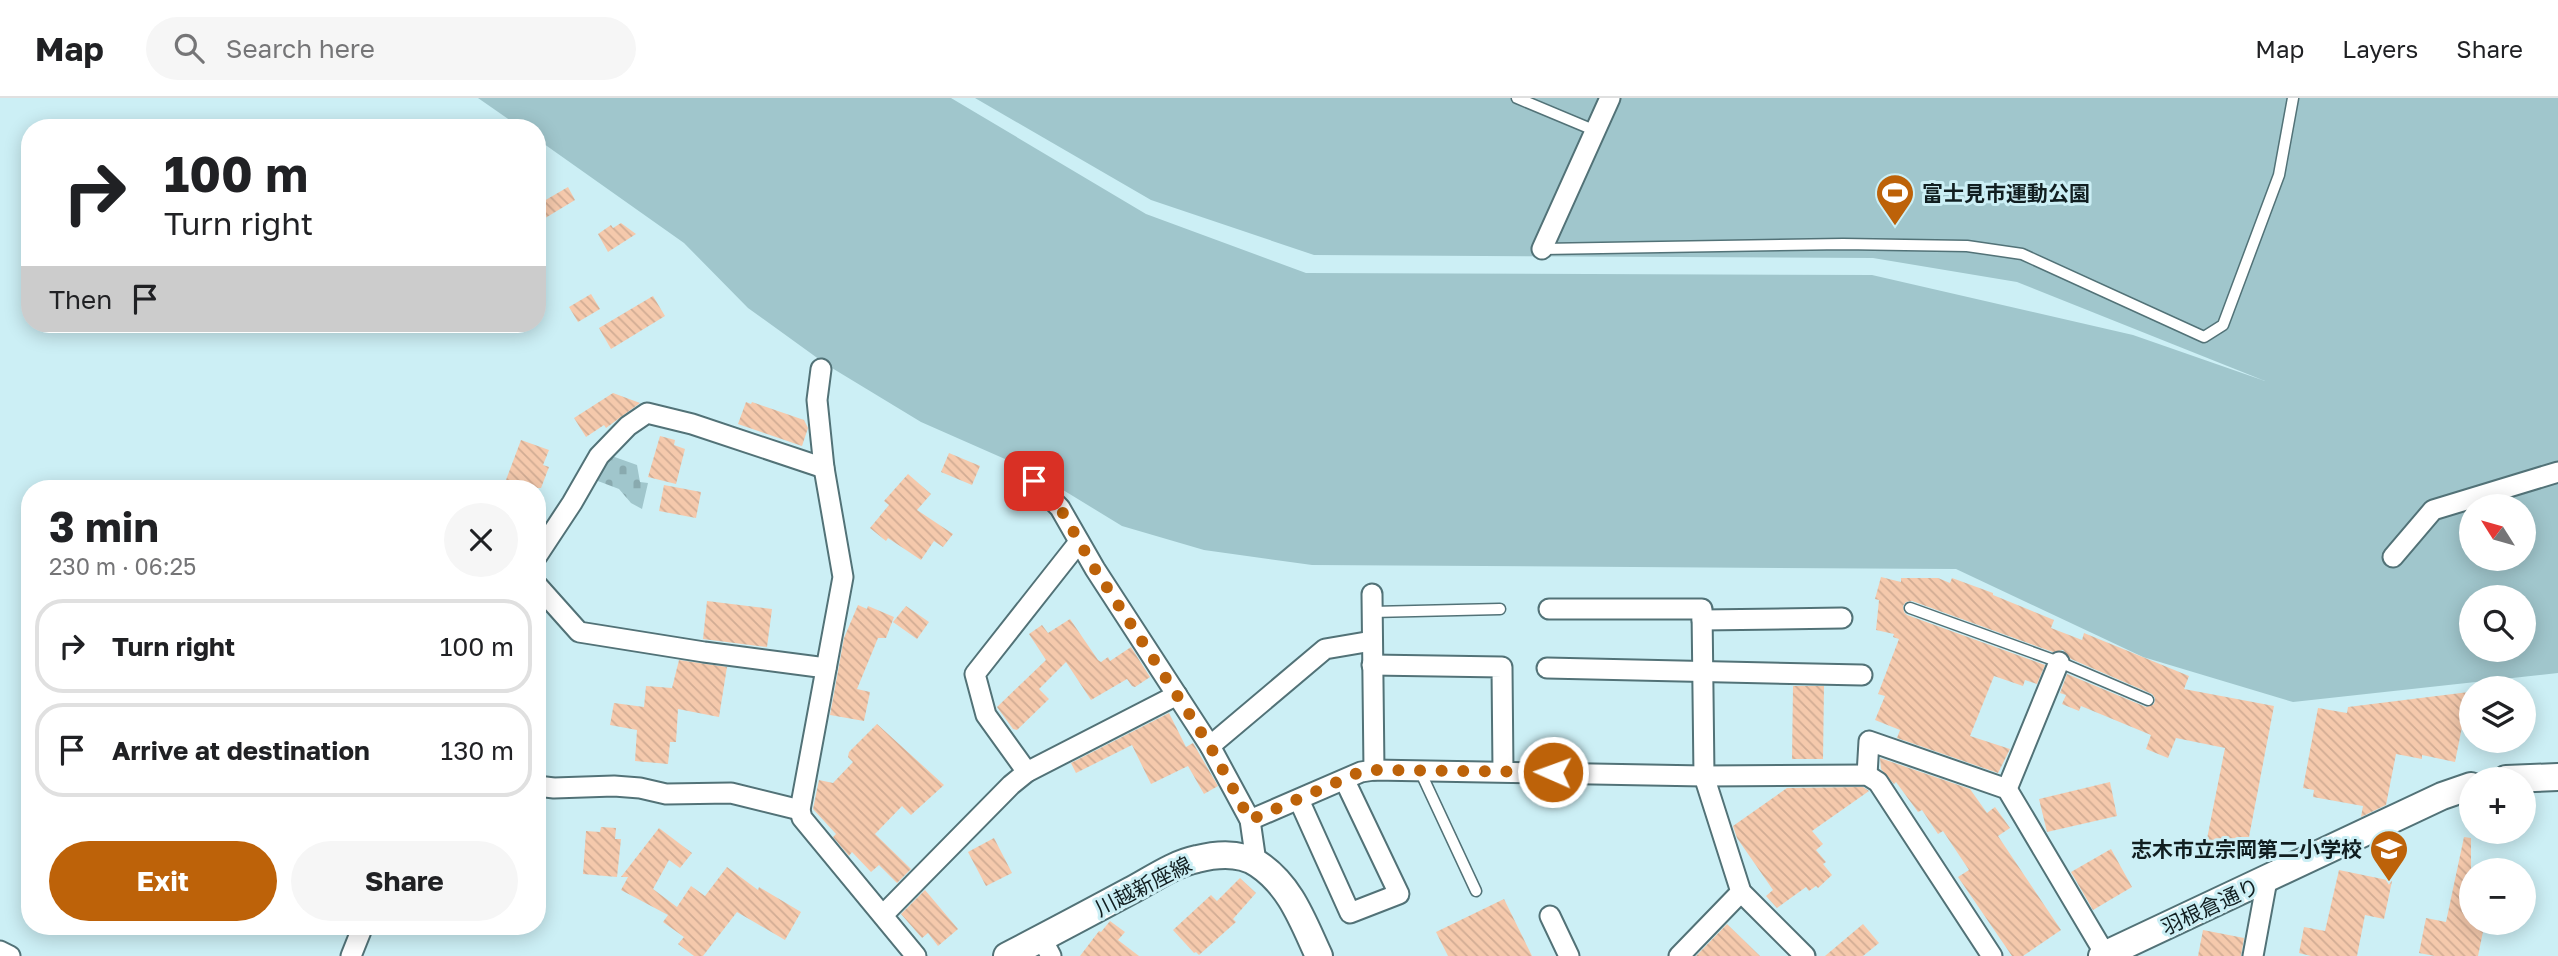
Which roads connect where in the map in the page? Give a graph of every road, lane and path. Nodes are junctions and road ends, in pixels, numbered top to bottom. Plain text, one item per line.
1 (1517, 98) edge
2 (1610, 98) edge
3 (2293, 98) edge
4 (1596, 131) junction
5 (1542, 249) joint
6 (821, 369) dead end
7 (824, 468) junction
8 (2558, 472) edge
9 (1034, 481) dead end
10 (546, 542) edge
11 (1079, 542) junction
12 (2393, 557) dead end
13 (546, 595) edge
14 (1372, 603) joint
15 (1910, 608) dead end
16 (1549, 609) dead end
17 (1500, 610) dead end
18 (1842, 618) dead end
19 (1702, 620) junction
20 (1372, 641) junction
21 (2059, 662) junction
22 (1372, 665) junction
23 (826, 668) junction
24 (1547, 668) dead end
25 (1703, 672) junction
26 (1862, 675) dead end
27 (1177, 695) junction
28 (2148, 700) dead end
29 (1210, 746) junction
30 (1374, 770) junction
31 (1420, 771) junction
32 (1503, 771) junction
33 (1027, 772) junction
34 (1867, 775) junction
35 (1703, 776) junction
36 (2558, 777) edge
37 (2536, 778) edge
38 (1345, 781) junction
39 (546, 787) edge
40 (2007, 789) junction
41 (2459, 790) edge
42 (1299, 800) junction
43 (800, 810) junction
44 (1250, 820) junction
45 (1256, 862) junction
46 (2267, 880) junction
47 (1476, 891) dead end
48 (1741, 892) junction
49 (883, 915) junction
50 (1550, 916) dead end
51 (359, 935) edge
52 (1046, 947) edge
53 (0, 951) edge
54 (2103, 955) edge
55 (10, 956) edge
56 (351, 956) edge
57 (916, 956) edge
58 (1007, 956) edge
59 (1319, 956) edge
60 (1569, 956) edge
61 (1679, 956) edge
62 (1805, 956) edge
63 (1992, 956) edge
64 (2253, 956) edge

1 - 4 lane
2 - 4 street
3 - 5 lane
4 - 5 street
6 - 7 street
7 - 10 street
7 - 23 street
8 - 12 street
9 - 11 street
11 - 27 street
11 - 33 street
13 - 23 street
14 - 17 lane
14 - 20 street
15 - 21 lane
16 - 19 street
18 - 19 street
19 - 25 street
20 - 22 street
20 - 29 street
21 - 28 lane
21 - 40 street
22 - 30 street
22 - 32 street
23 - 43 street
24 - 25 street
25 - 26 street
25 - 35 street
27 - 29 street
27 - 33 street
29 - 44 street
30 - 31 street
30 - 38 street
31 - 32 street
31 - 47 lane
32 - 35 street
33 - 49 street
34 - 35 street
34 - 40 street
34 - 63 street
35 - 48 street
36 - 37 street
38 - 42 street
38 - 42 street
39 - 43 street
40 - 54 street
41 - 46 street, 羽根倉通り
42 - 44 street
43 - 49 street
44 - 45 street
45 - 52 street, 川越新座線
45 - 59 street
46 - 54 street, 羽根倉通り
46 - 64 street
48 - 61 street
48 - 62 street
49 - 57 street
50 - 60 street
51 - 56 street
52 - 58 street, 川越新座線
53 - 55 street

